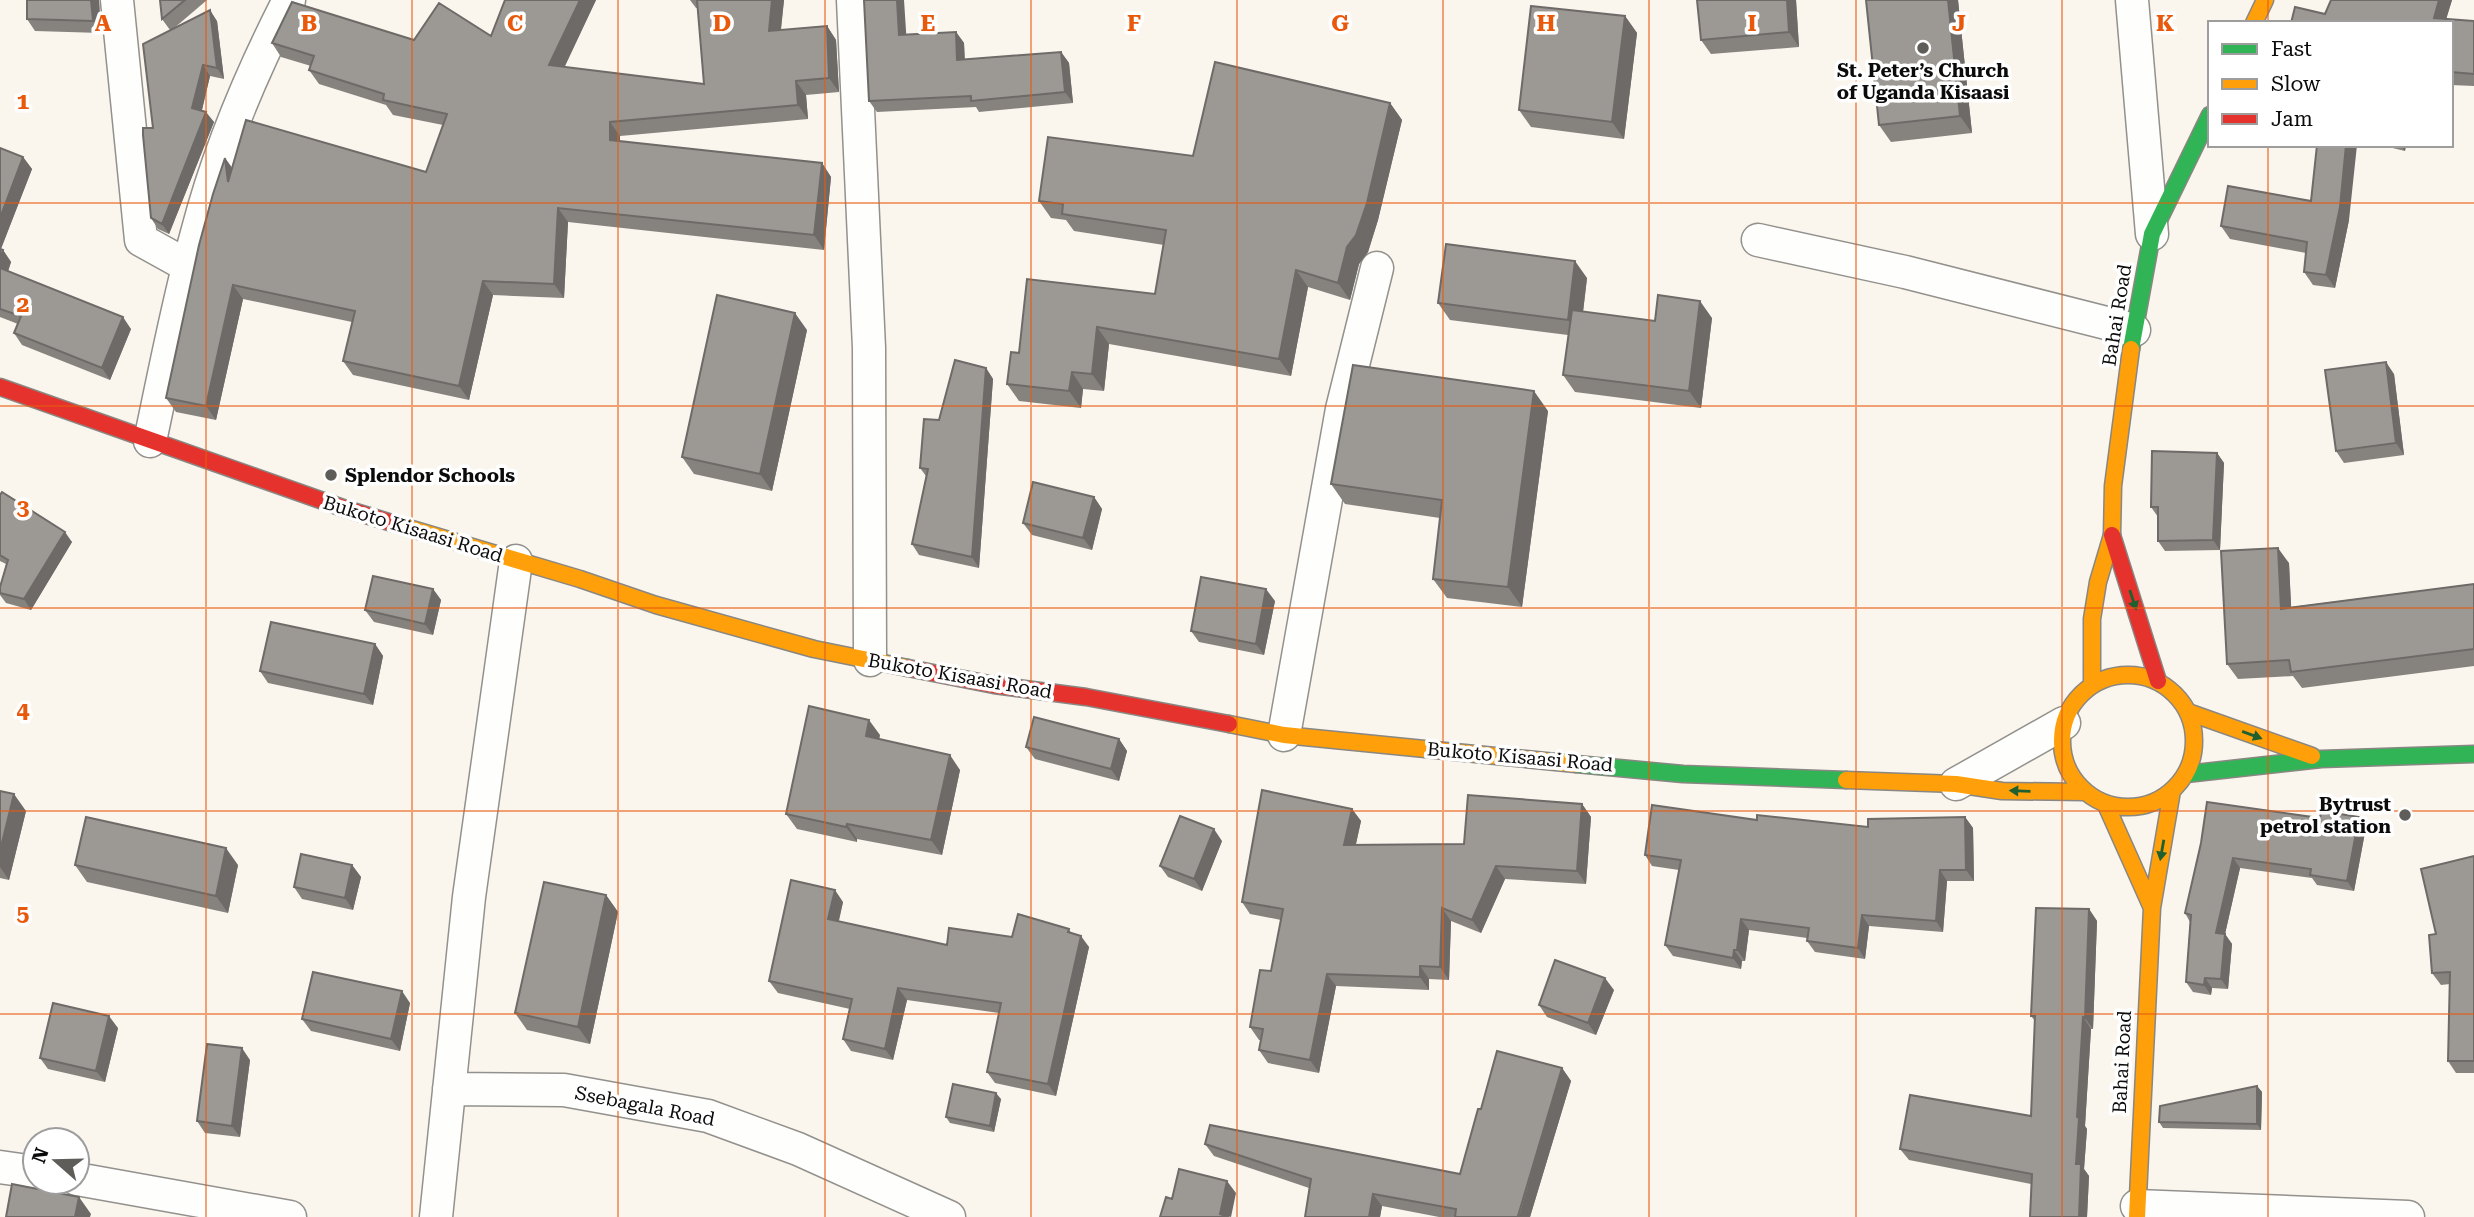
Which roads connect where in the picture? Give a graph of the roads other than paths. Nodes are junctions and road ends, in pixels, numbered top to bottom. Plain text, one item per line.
1 (117, 0) edge
2 (289, 0) edge
3 (853, 0) edge
4 (2132, 0) edge
5 (2265, 0) edge
6 (2255, 21) edge
7 (2208, 119) edge
8 (2152, 234) junction
9 (1758, 240) dead end
10 (188, 266) junction
11 (1377, 268) dead end
12 (2134, 330) junction
13 (0, 387) edge
14 (150, 440) junction
15 (2112, 535) junction
16 (516, 561) junction
17 (870, 660) junction
18 (2158, 681) junction
19 (2092, 685) junction
20 (2188, 712) junction
21 (2064, 723) junction
22 (1284, 735) junction
23 (2474, 754) edge
24 (2321, 759) junction
25 (2186, 774) junction
26 (1956, 784) junction
27 (2172, 791) junction
28 (2084, 792) junction
29 (2106, 805) junction
30 (2151, 908) junction
31 (449, 1089) junction
32 (0, 1167) edge
33 (21, 1170) edge
34 (91, 1181) edge
35 (2137, 1211) edge
36 (290, 1217) edge
37 (436, 1217) edge
38 (948, 1217) edge
39 (2408, 1217) edge

1 - 10 street
2 - 10 street
3 - 17 street
4 - 8 street
5 - 6 street
7 - 8 street, Bahai Road
8 - 12 street, Bahai Road
9 - 12 street
10 - 14 street
11 - 22 street
12 - 15 street, Bahai Road
13 - 14 street, Bukoto Kisaasi Road
14 - 16 street, Bukoto Kisaasi Road
15 -> 18 street, Bahai Road
15 - 19 street, Bahai Road
16 - 17 street, Bukoto Kisaasi Road
16 - 31 street
17 - 22 street, Bukoto Kisaasi Road
18 - 19 street
18 - 20 street
19 - 21 street
20 -> 24 street
20 - 25 street
21 - 26 street
21 - 28 street
22 - 26 street, Bukoto Kisaasi Road
23 - 24 street
24 - 25 street
25 - 27 street
28 -> 26 street, Bukoto Kisaasi Road
27 - 29 street
27 -> 30 street, Bahai Road
28 - 29 street
29 - 30 street, Bahai Road
30 - 35 street, Bahai Road
31 - 37 street
31 - 38 street, Ssebagala Road
32 - 33 street
34 - 36 street
35 - 39 street

